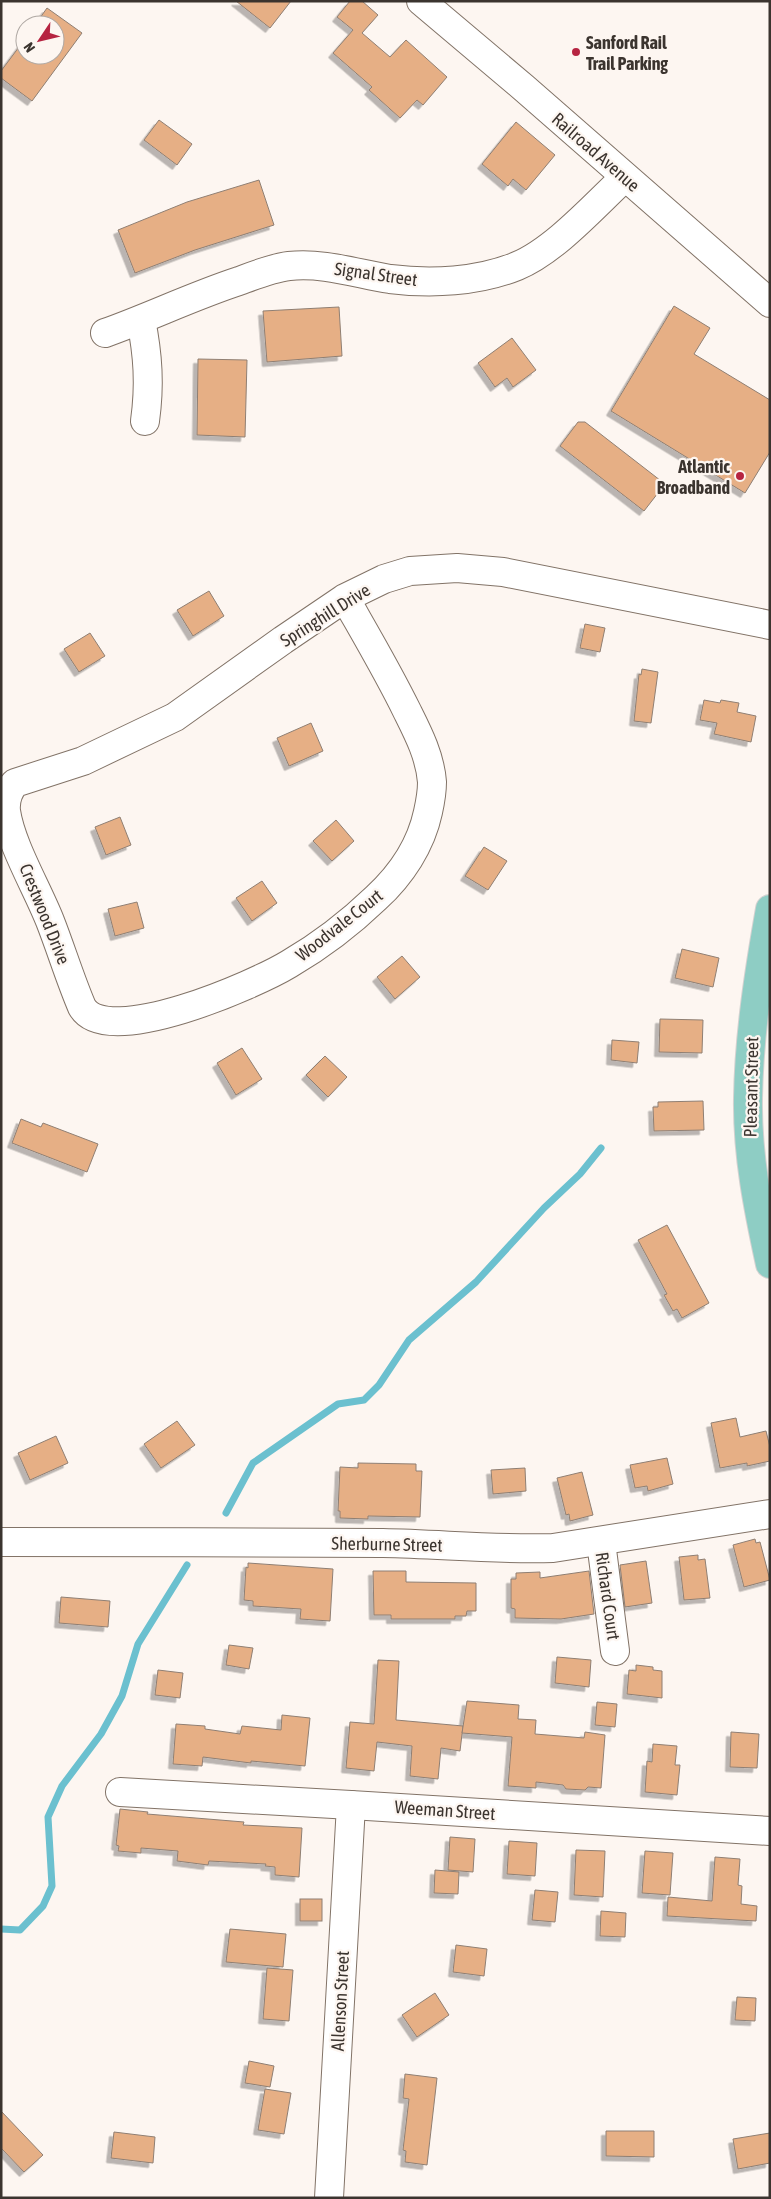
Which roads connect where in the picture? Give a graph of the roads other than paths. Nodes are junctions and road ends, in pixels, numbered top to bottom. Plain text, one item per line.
1 (421, 1) edge
2 (625, 177) junction
3 (770, 303) edge
4 (141, 320) junction
5 (105, 333) dead end
6 (145, 421) dead end
7 (345, 598) junction
8 (770, 624) edge
9 (7, 797) joint
10 (770, 909) edge
11 (100, 1021) joint
12 (770, 1264) edge
13 (770, 1514) edge
14 (1, 1542) edge
15 (601, 1542) junction
16 (615, 1651) dead end
17 (120, 1792) dead end
18 (351, 1804) junction
19 (770, 1831) edge
20 (329, 2198) edge

1 - 2 street, Railroad Avenue
2 - 3 street, Railroad Avenue
2 - 4 street, Signal Street
4 - 5 street, Signal Street
4 - 6 street
7 - 8 street, Springhill Drive
7 - 9 street, Springhill Drive
7 - 11 street, Woodvale Court
9 - 11 street, Crestwood Drive
10 - 12 main road, Pleasant Street
13 - 15 street, Sherburne Street
14 - 15 street, Sherburne Street
15 - 16 street, Richard Court
17 - 18 street, Weeman Street
18 - 19 street, Weeman Street
18 - 20 street, Allenson Street

